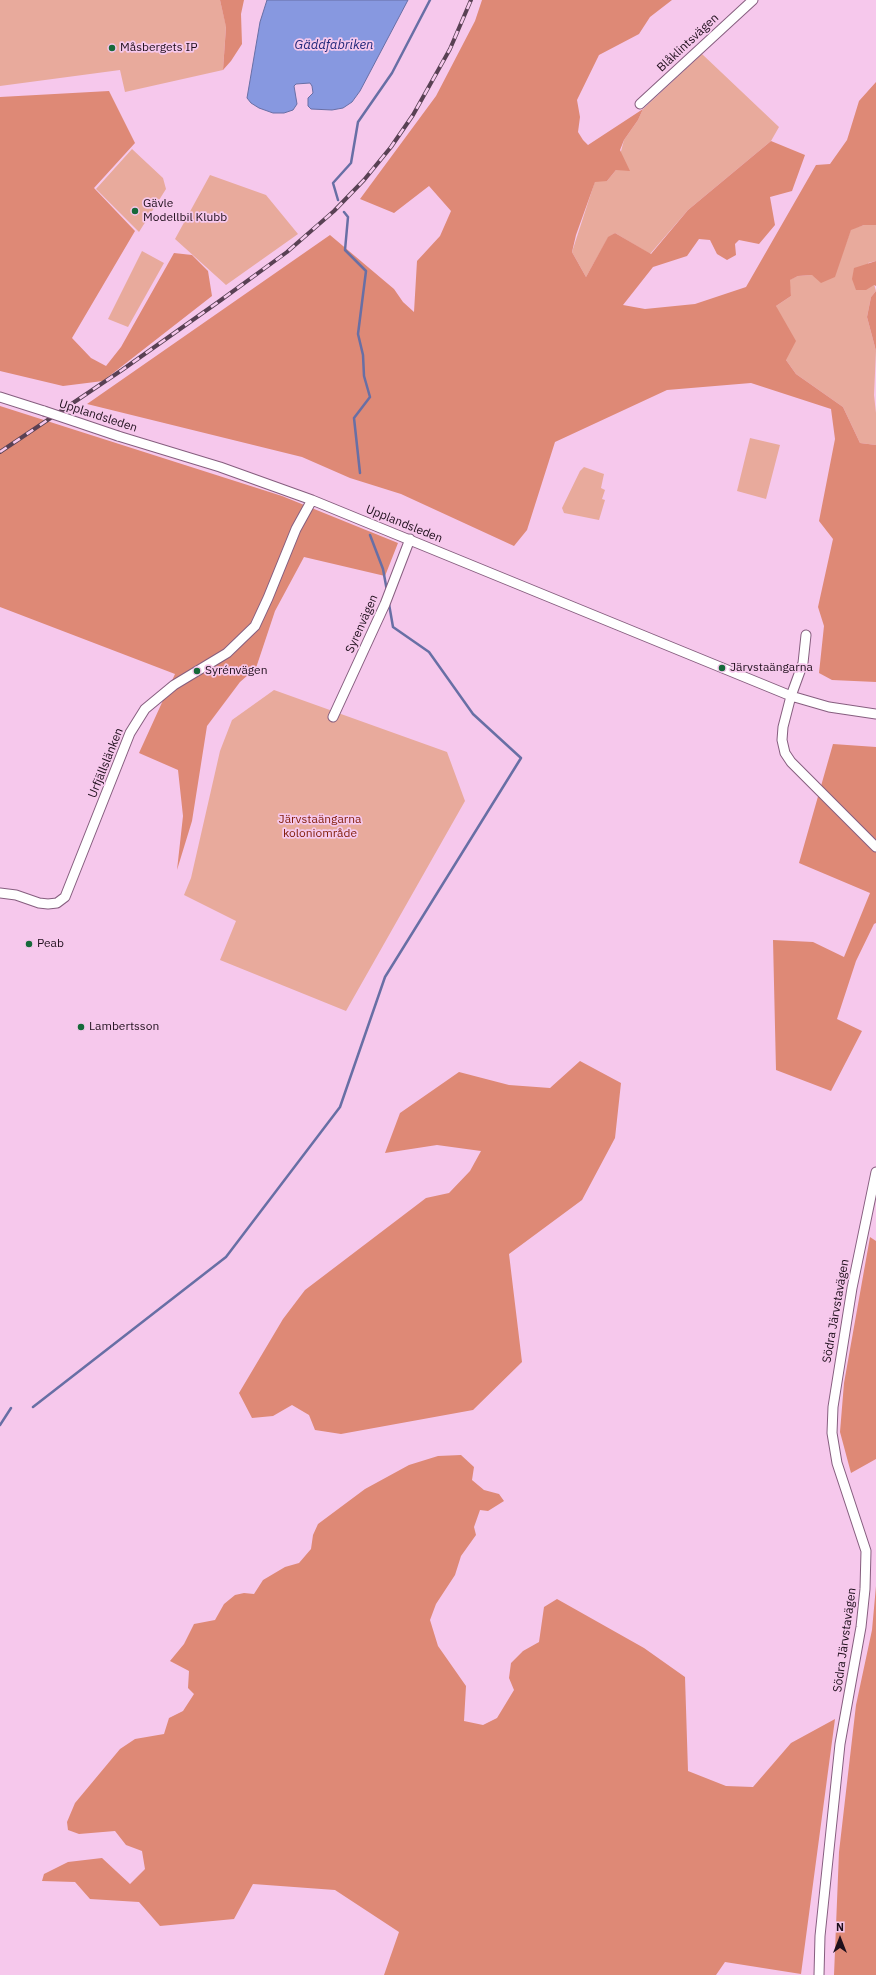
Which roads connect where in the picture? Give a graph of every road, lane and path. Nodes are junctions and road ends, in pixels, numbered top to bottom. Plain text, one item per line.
1 (753, 0) edge
2 (640, 104) dead end
3 (0, 397) edge
4 (312, 500) junction
5 (410, 539) junction
6 (806, 635) dead end
7 (791, 696) junction
8 (876, 714) edge
9 (333, 717) dead end
10 (876, 847) edge
11 (0, 893) edge
12 (876, 1172) edge
13 (819, 1975) edge

1 - 2 street, Blåklintsvägen
3 - 4 street, Upplandsleden, bridge
4 - 5 street, Upplandsleden
4 - 11 street, Urfjällslänken
5 - 7 street, Upplandsleden
5 - 9 street, Syrenvägen
6 - 7 street
7 - 8 street, Upplandsleden
7 - 10 street
12 - 13 street, Södra Järvstavägen

